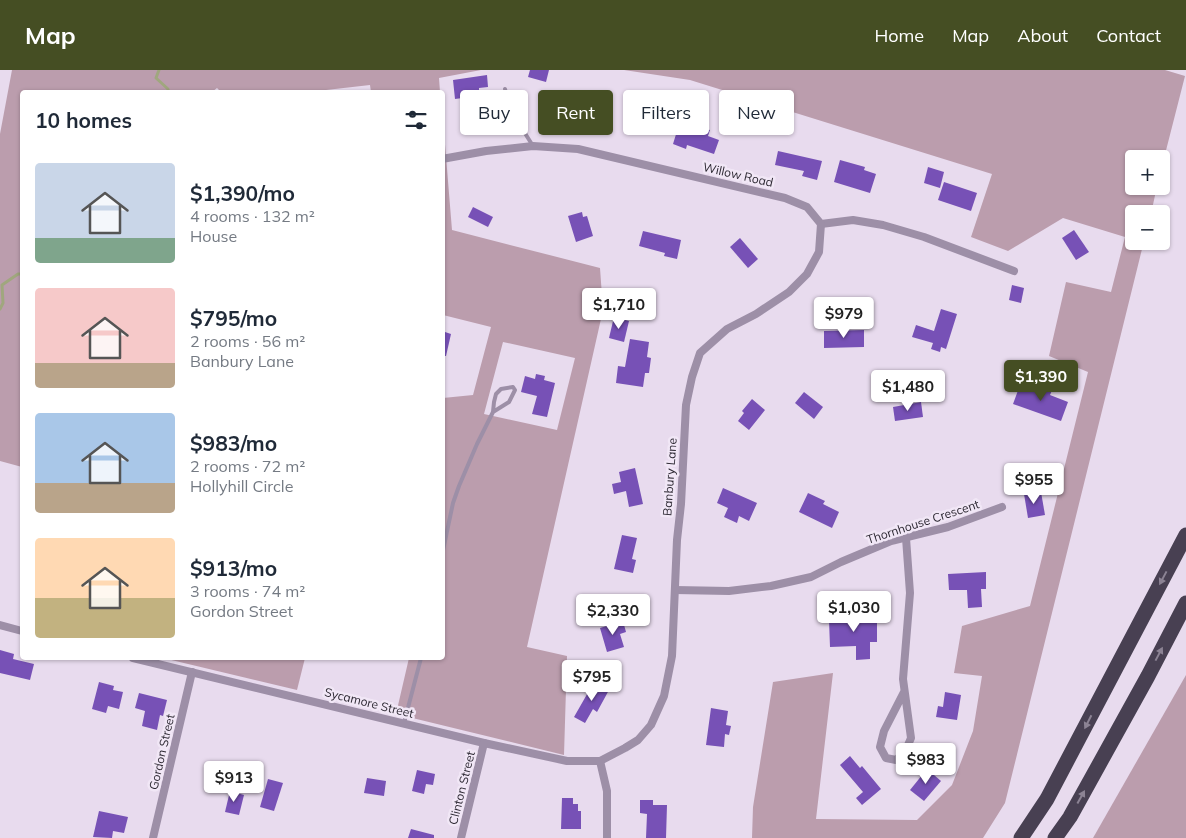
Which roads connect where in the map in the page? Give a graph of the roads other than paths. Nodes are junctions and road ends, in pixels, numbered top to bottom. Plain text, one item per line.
1 (505, 89) dead end
2 (533, 146) junction
3 (445, 158) edge
4 (821, 224) junction
5 (1014, 271) dead end
6 (494, 412) junction
7 (1002, 507) dead end
8 (1186, 535) edge
9 (906, 538) junction
10 (445, 541) edge
11 (675, 590) junction
12 (1186, 602) edge
13 (0, 625) edge
14 (20, 630) edge
15 (142, 660) edge
16 (420, 660) edge
17 (192, 672) junction
18 (904, 692) junction
19 (404, 723) junction
20 (484, 743) junction
21 (600, 761) junction
22 (153, 838) edge
23 (461, 838) edge
24 (607, 838) edge
25 (1020, 838) edge
26 (1055, 838) edge

1 - 2 lane
2 - 3 street, Willow Road
2 - 4 street, Willow Road
4 - 5 street
4 - 11 street, Banbury Lane
6 - 6 lane
6 - 10 lane
7 - 9 street, Thornhouse Crescent
8 -> 25 highway
9 - 11 street, Thornhouse Crescent
9 - 18 street
11 - 21 street, Banbury Lane
26 -> 12 highway
13 - 14 street
15 - 17 street, Sycamore Street
16 - 19 lane
17 - 19 street, Sycamore Street
17 - 22 street, Gordon Street
18 - 18 street
19 - 20 street, Sycamore Street
20 - 21 street, Sycamore Street
20 - 23 street, Clinton Street
21 - 24 street

